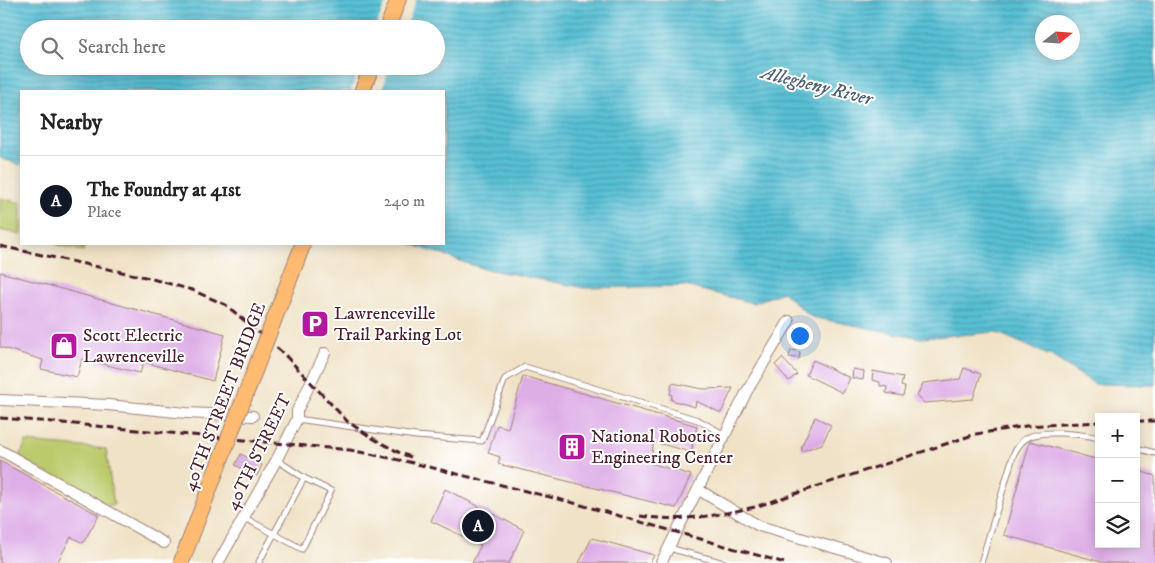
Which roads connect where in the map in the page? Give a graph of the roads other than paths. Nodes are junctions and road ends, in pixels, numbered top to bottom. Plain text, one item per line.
1 (398, 0) edge
2 (390, 20) edge
3 (368, 75) edge
4 (362, 90) edge
5 (303, 245) edge
6 (789, 321) dead end
7 (325, 353) dead end
8 (0, 400) edge
9 (253, 416) dead end
10 (297, 419) junction
11 (726, 435) junction
12 (1095, 438) edge
13 (1140, 449) edge
14 (0, 450) edge
15 (1155, 453) edge
16 (277, 460) junction
17 (304, 478) junction
18 (698, 490) junction
19 (244, 518) junction
20 (274, 535) junction
21 (164, 543) dead end
22 (668, 548) junction
23 (259, 562) edge
24 (181, 563) edge
25 (219, 563) edge
26 (661, 563) edge
27 (724, 563) edge
28 (887, 563) edge
29 (981, 563) edge

1 - 2 main road
3 - 4 main road
5 - 24 main road, 40TH STREET BRIDGE, bridge
6 - 11 street
7 - 10 street, 40TH STREET
8 - 9 street
10 - 11 lane
10 - 16 street, 40TH STREET
11 - 18 street
12 - 29 lane
13 - 15 lane
14 - 21 street
16 - 17 lane
16 - 19 street, 40TH STREET
17 - 20 lane
17 - 20 lane
18 - 22 street
18 - 28 street
19 - 20 lane
19 - 25 street, 40TH STREET
20 - 23 lane
22 - 26 street
22 - 27 lane

